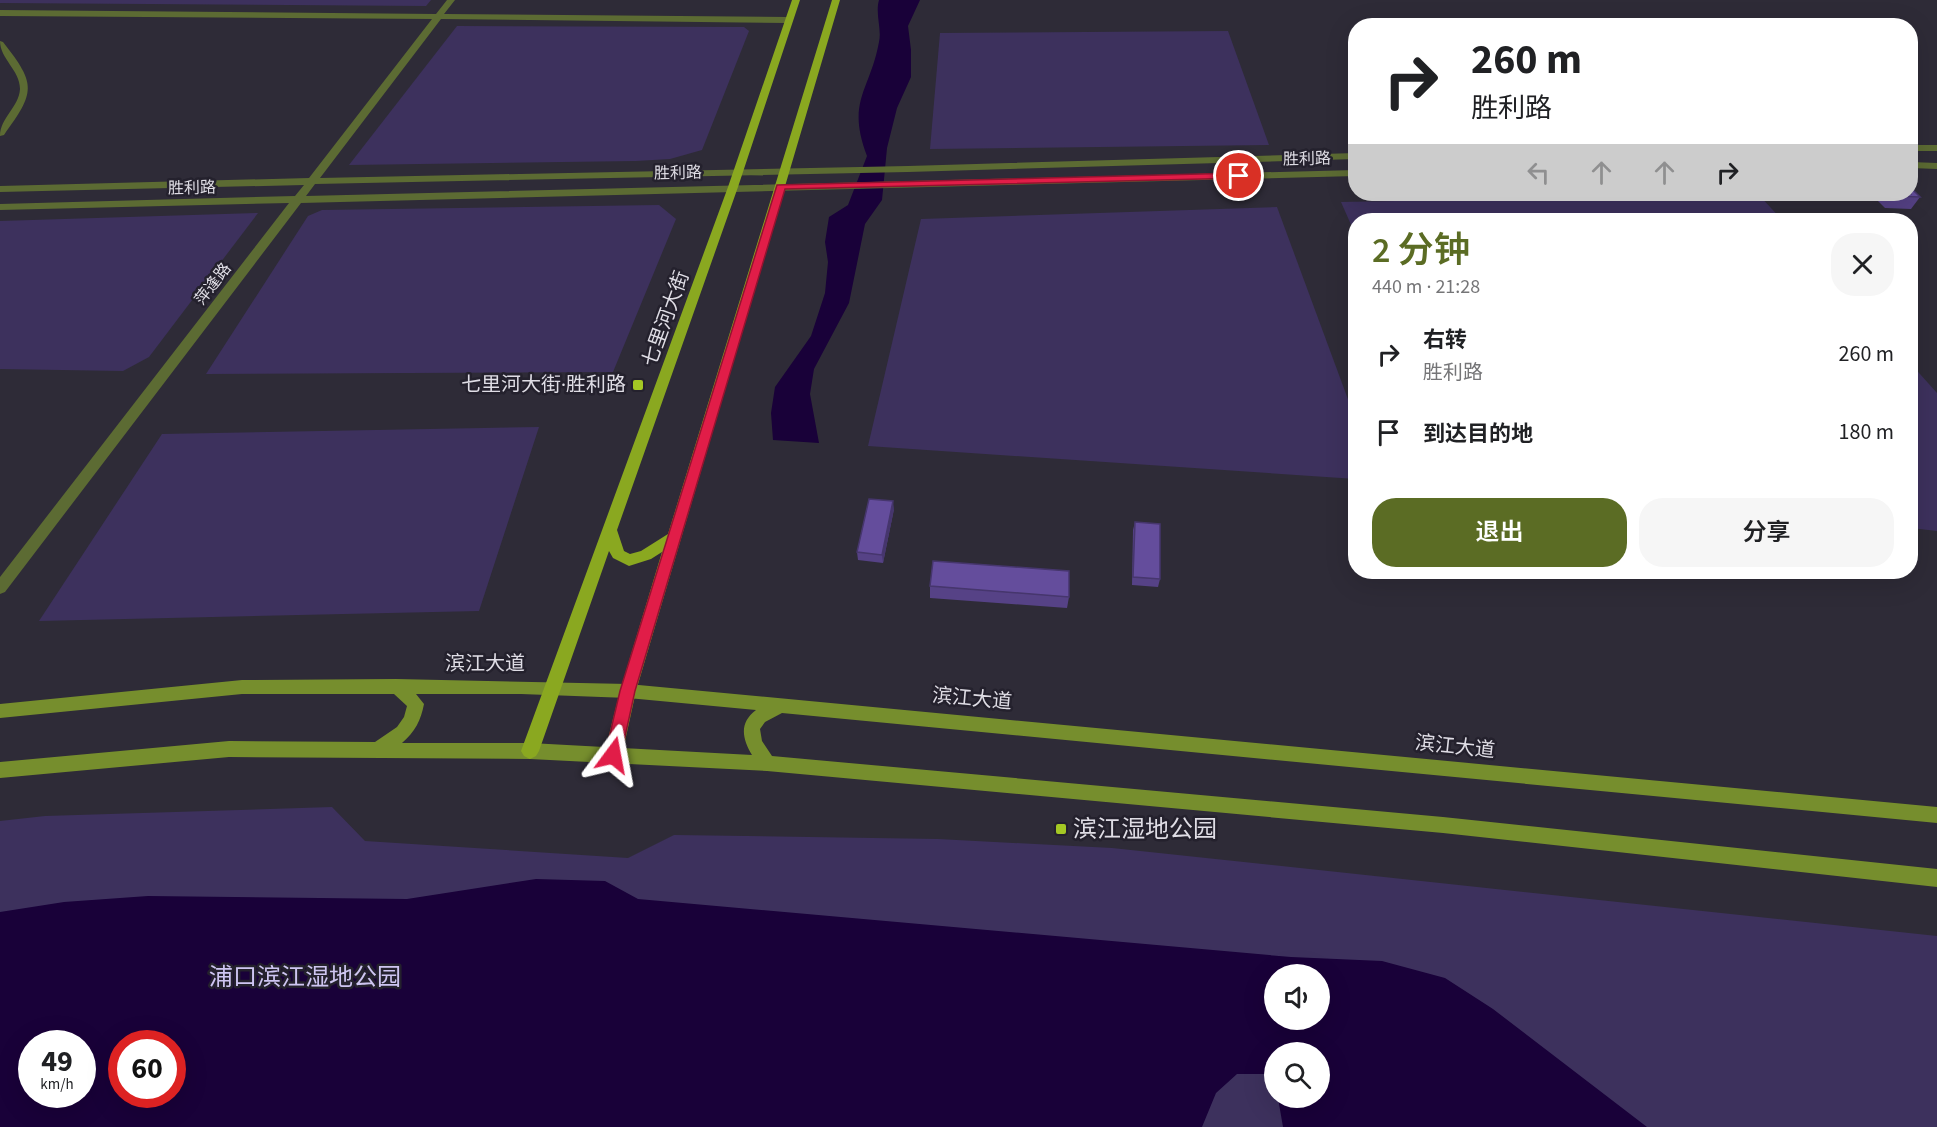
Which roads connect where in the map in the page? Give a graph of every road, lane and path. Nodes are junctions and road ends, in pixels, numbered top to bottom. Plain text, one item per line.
1 (451, 0) edge
2 (796, 0) edge
3 (836, 0) edge
4 (0, 13) edge
5 (438, 17) junction
6 (788, 20) junction
7 (0, 44) edge
8 (0, 133) edge
9 (1918, 148) edge
10 (1937, 148) edge
11 (1348, 156) edge
12 (1918, 165) edge
13 (1937, 166) edge
14 (737, 172) junction
15 (785, 172) junction
16 (1348, 173) edge
17 (587, 177) junction
18 (312, 183) junction
19 (113, 187) junction
20 (734, 187) junction
21 (781, 187) junction
22 (0, 189) edge
23 (581, 193) junction
24 (299, 201) junction
25 (98, 205) junction
26 (0, 207) edge
27 (610, 531) junction
28 (676, 536) junction
29 (0, 588) edge
30 (396, 686) junction
31 (552, 687) junction
32 (628, 691) junction
33 (783, 705) junction
34 (0, 711) edge
35 (377, 750) junction
36 (530, 751) junction
37 (613, 755) junction
38 (767, 762) junction
39 (0, 770) edge
40 (1937, 815) edge
41 (1937, 878) edge

1 - 5 street, 萍逢路
2 - 6 main road, 七里河大街
3 - 15 main road
4 - 5 street
5 - 6 street
5 - 18 street, 萍逢路
6 - 14 main road, 七里河大街
7 - 8 street
9 - 10 street
11 - 15 street, 胜利路
12 - 13 street
14 - 15 street, 胜利路
14 - 17 street, 胜利路
14 - 20 main road, 七里河大街
15 - 21 main road
16 - 21 street, 胜利路
17 - 18 street, 胜利路
17 - 23 street
18 - 19 street, 胜利路
18 - 24 street, 萍逢路
19 - 22 street, 胜利路
19 - 25 street
20 - 21 street, 胜利路
20 - 23 street, 胜利路
20 - 27 main road, 七里河大街
21 - 28 main road
23 - 24 street, 胜利路
24 - 25 street, 胜利路
24 - 29 street, 萍逢路
25 - 26 street, 胜利路
27 - 28 main road
27 - 31 main road, 七里河大街
28 - 32 main road
30 - 31 main road, 滨江大道
30 - 34 main road, 滨江大道
30 - 35 main road
31 - 32 main road, 滨江大道
31 - 36 main road, 七里河大街
32 - 33 main road, 滨江大道
32 - 37 main road
33 - 38 main road
33 - 40 main road, 滨江大道
35 - 36 main road
35 - 39 main road
36 - 37 main road
37 - 38 main road
38 - 41 main road

